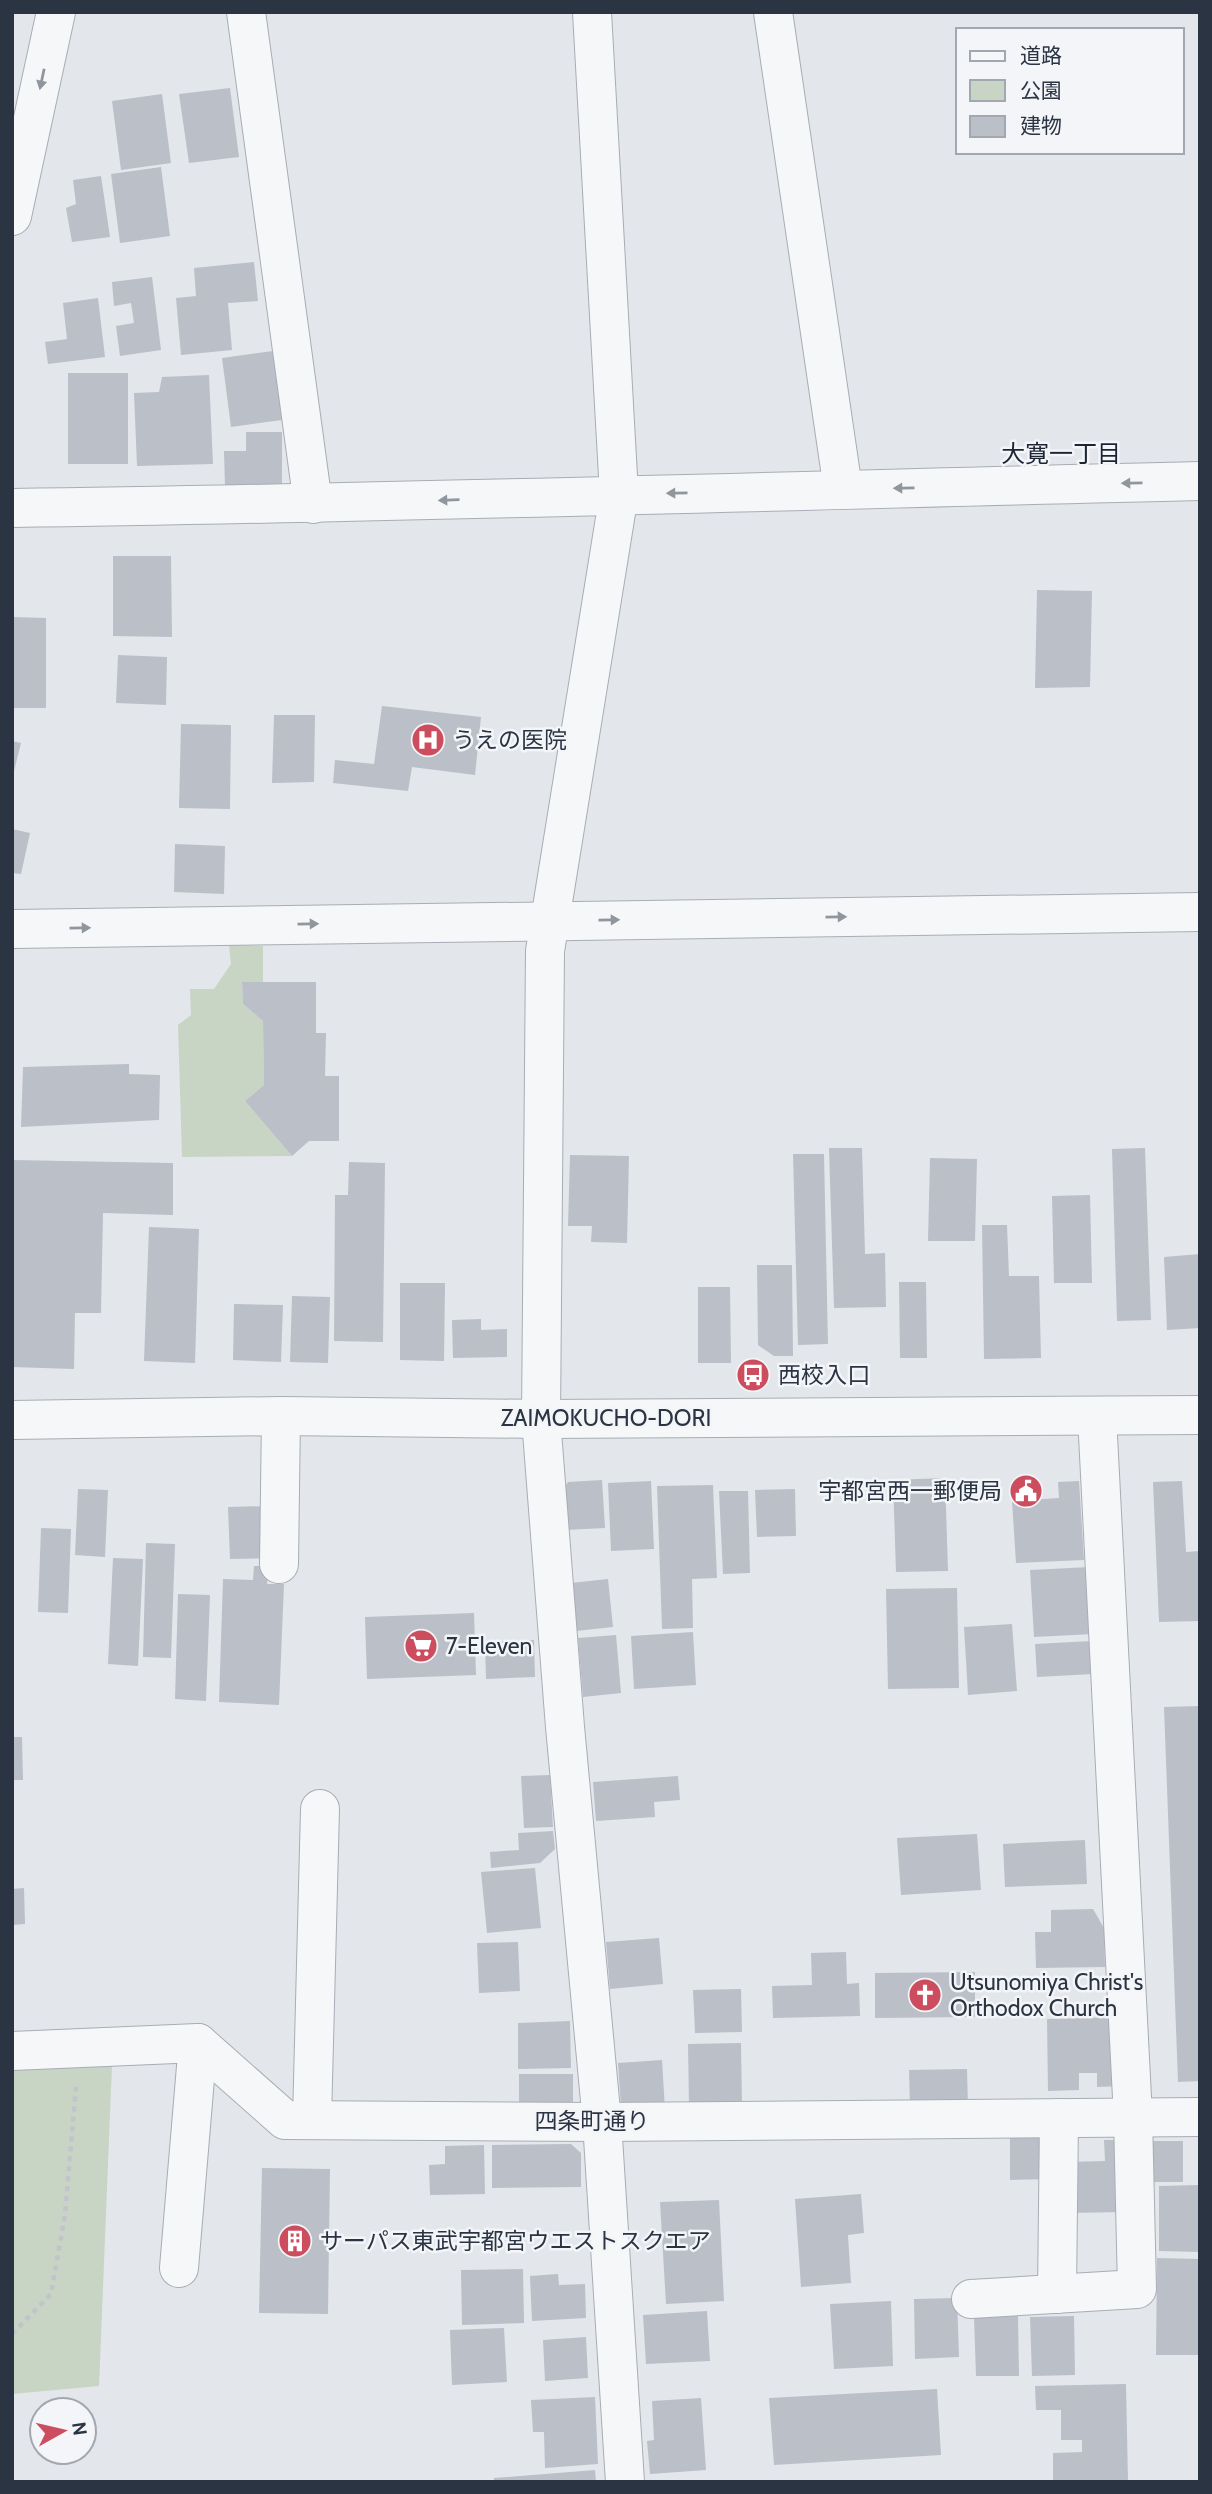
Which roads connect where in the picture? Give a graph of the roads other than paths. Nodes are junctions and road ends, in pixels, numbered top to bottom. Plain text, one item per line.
1 (56, 12) edge
2 (246, 12) edge
3 (592, 12) edge
4 (773, 12) edge
5 (12, 216) edge
6 (1200, 481) edge
7 (843, 489) junction
8 (619, 494) junction
9 (313, 504) junction
10 (12, 508) edge
11 (1200, 912) edge
12 (551, 920) junction
13 (12, 929) edge
14 (1200, 1415) edge
15 (281, 1416) junction
16 (1097, 1416) junction
17 (541, 1419) junction
18 (12, 1420) edge
19 (279, 1564) dead end
20 (320, 1809) dead end
21 (198, 2043) junction
22 (12, 2051) edge
23 (1200, 2116) edge
24 (1133, 2117) junction
25 (1059, 2118) junction
26 (312, 2120) junction
27 (602, 2122) junction
28 (179, 2267) dead end
29 (1058, 2294) junction
30 (971, 2299) dead end
31 (625, 2482) edge

1 -> 5 street
2 - 9 street
3 - 8 street
4 - 7 street
6 -> 7 street
7 -> 8 street
8 -> 9 street
8 - 12 street
9 - 10 street
12 -> 11 street
13 -> 12 street
12 - 17 street
14 - 16 street, ZAIMOKUCHO-DORI
15 - 17 street, ZAIMOKUCHO-DORI
15 - 18 street, ZAIMOKUCHO-DORI
15 - 19 street
16 - 17 street, ZAIMOKUCHO-DORI
16 - 24 street
17 - 27 street
20 - 26 street
21 - 22 street
21 - 26 street, 四条町通り
21 - 28 street
23 - 24 street, 四条町通り
24 - 25 street, 四条町通り
24 - 29 street
25 - 27 street, 四条町通り
25 - 29 street
26 - 27 street, 四条町通り
27 - 31 street
29 - 30 street

